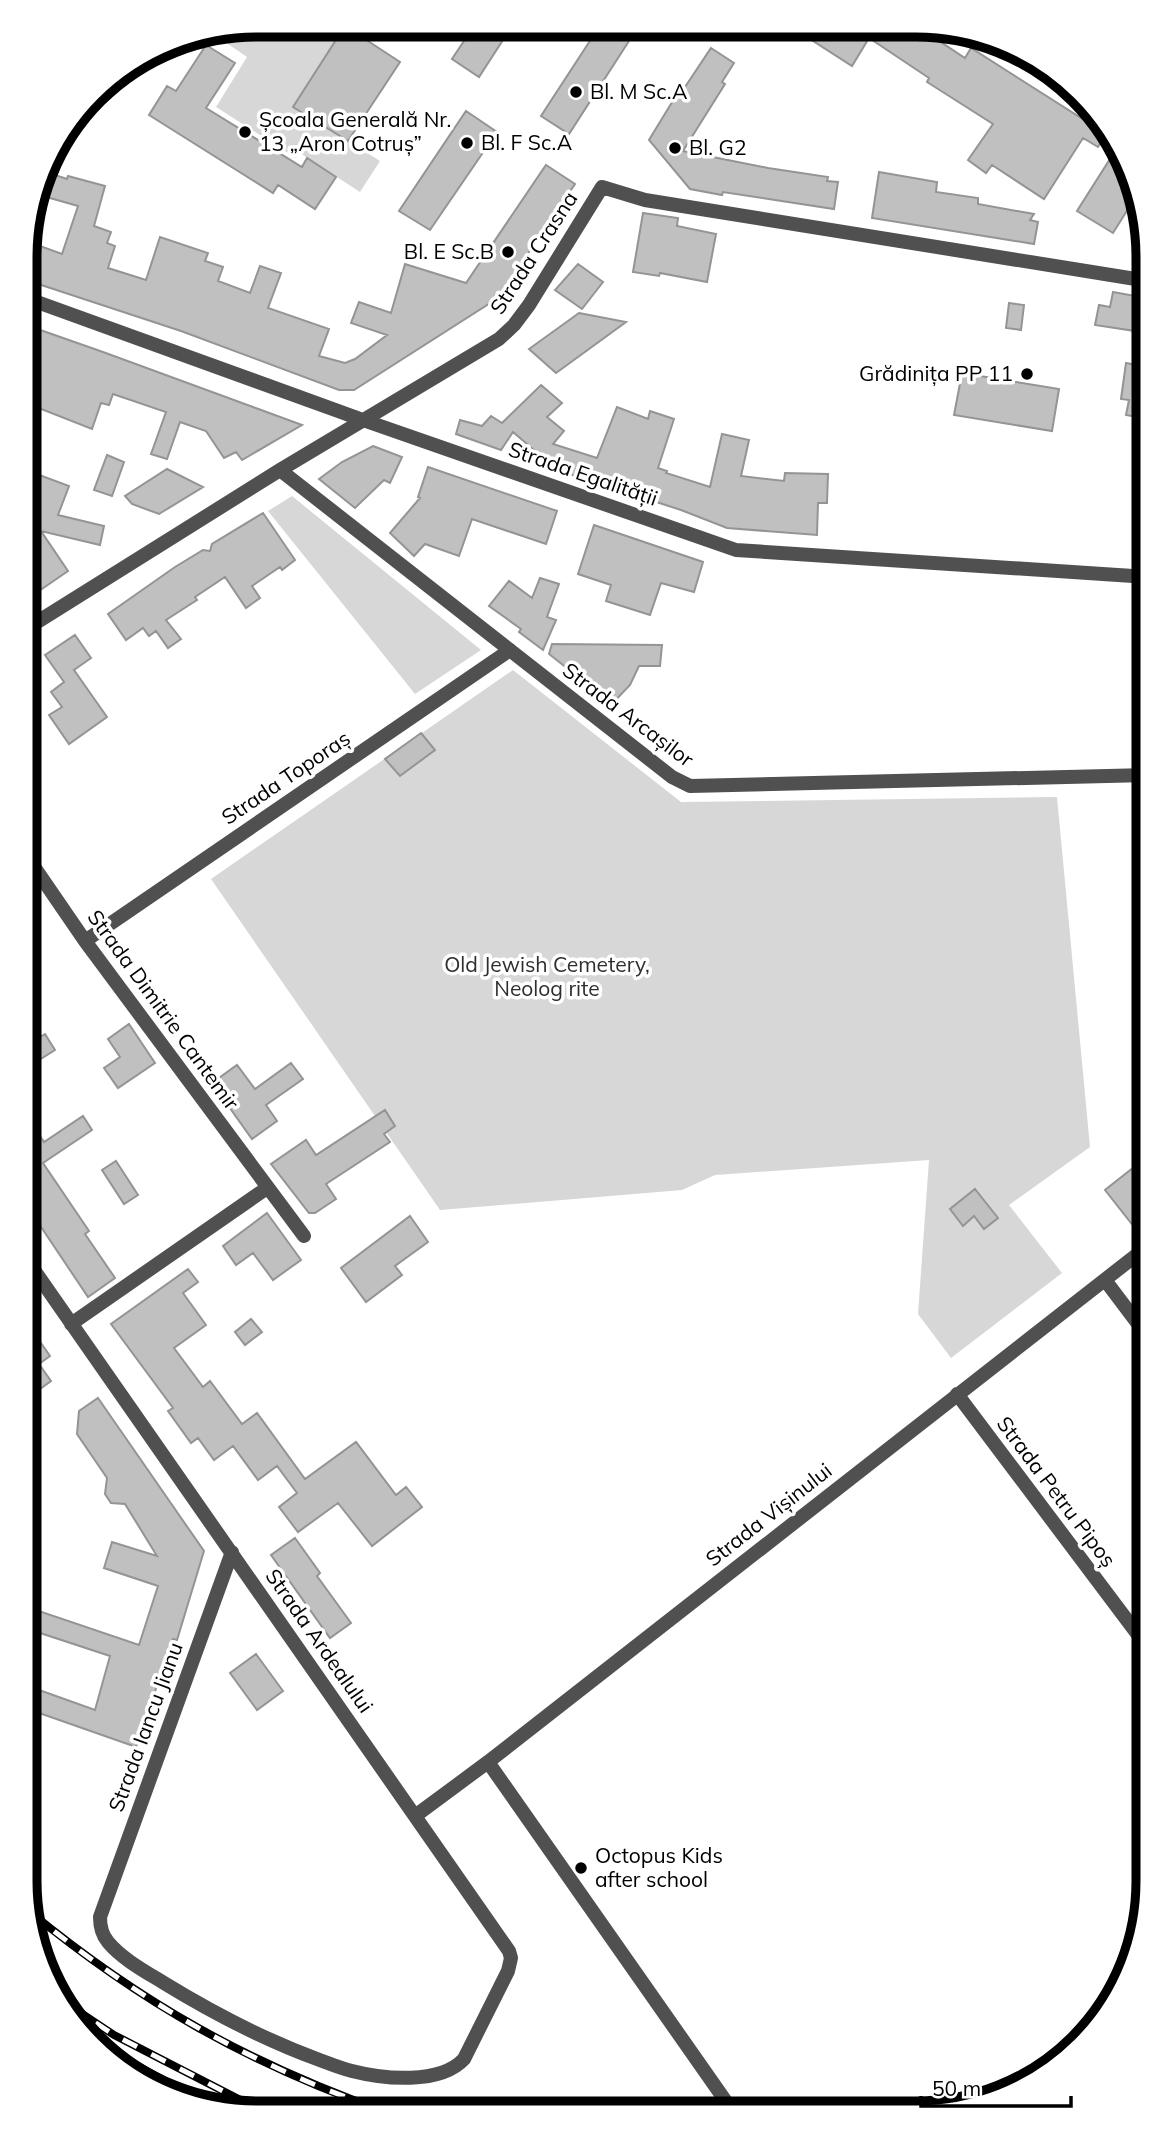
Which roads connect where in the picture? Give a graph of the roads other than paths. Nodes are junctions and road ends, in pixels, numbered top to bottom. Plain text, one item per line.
1 (1136, 279) edge
2 (37, 302) edge
3 (363, 420) junction
4 (280, 470) junction
5 (1136, 577) edge
6 (37, 622) edge
7 (510, 650) junction
8 (1136, 775) edge
9 (37, 871) edge
10 (85, 941) junction
11 (267, 1188) junction
12 (304, 1236) dead end
13 (1136, 1255) edge
14 (37, 1274) edge
15 (1105, 1280) junction
16 (1136, 1321) edge
17 (71, 1324) junction
18 (957, 1394) junction
19 (232, 1552) junction
20 (1136, 1632) edge
21 (488, 1762) junction
22 (415, 1816) junction
23 (464, 2059) joint
24 (726, 2101) edge

1 - 3 street, Strada Crasna
2 - 3 street, Strada Egalității
3 - 4 street, Strada Crasna
3 - 5 street, Strada Egalității
4 - 6 street, Strada Crasna
4 - 7 street, Strada Arcașilor
7 - 8 street, Strada Arcașilor
7 - 10 street, Strada Toporaș
9 - 10 street, Strada Dimitrie Cantemir
10 - 11 street, Strada Dimitrie Cantemir
11 - 12 street, Strada Dimitrie Cantemir
11 - 17 street
13 - 15 street, Strada Vișinului
14 - 17 street, Strada Ardealului
15 - 16 street
15 - 18 street, Strada Vișinului
17 - 19 street, Strada Ardealului
18 - 20 street, Strada Petru Pipoș
18 - 21 street, Strada Vișinului
19 - 22 street, Strada Ardealului
19 - 23 street, Strada Iancu Jianu
21 - 22 street, Strada Vișinului
21 - 24 street
22 - 23 street, Strada Ardealului

